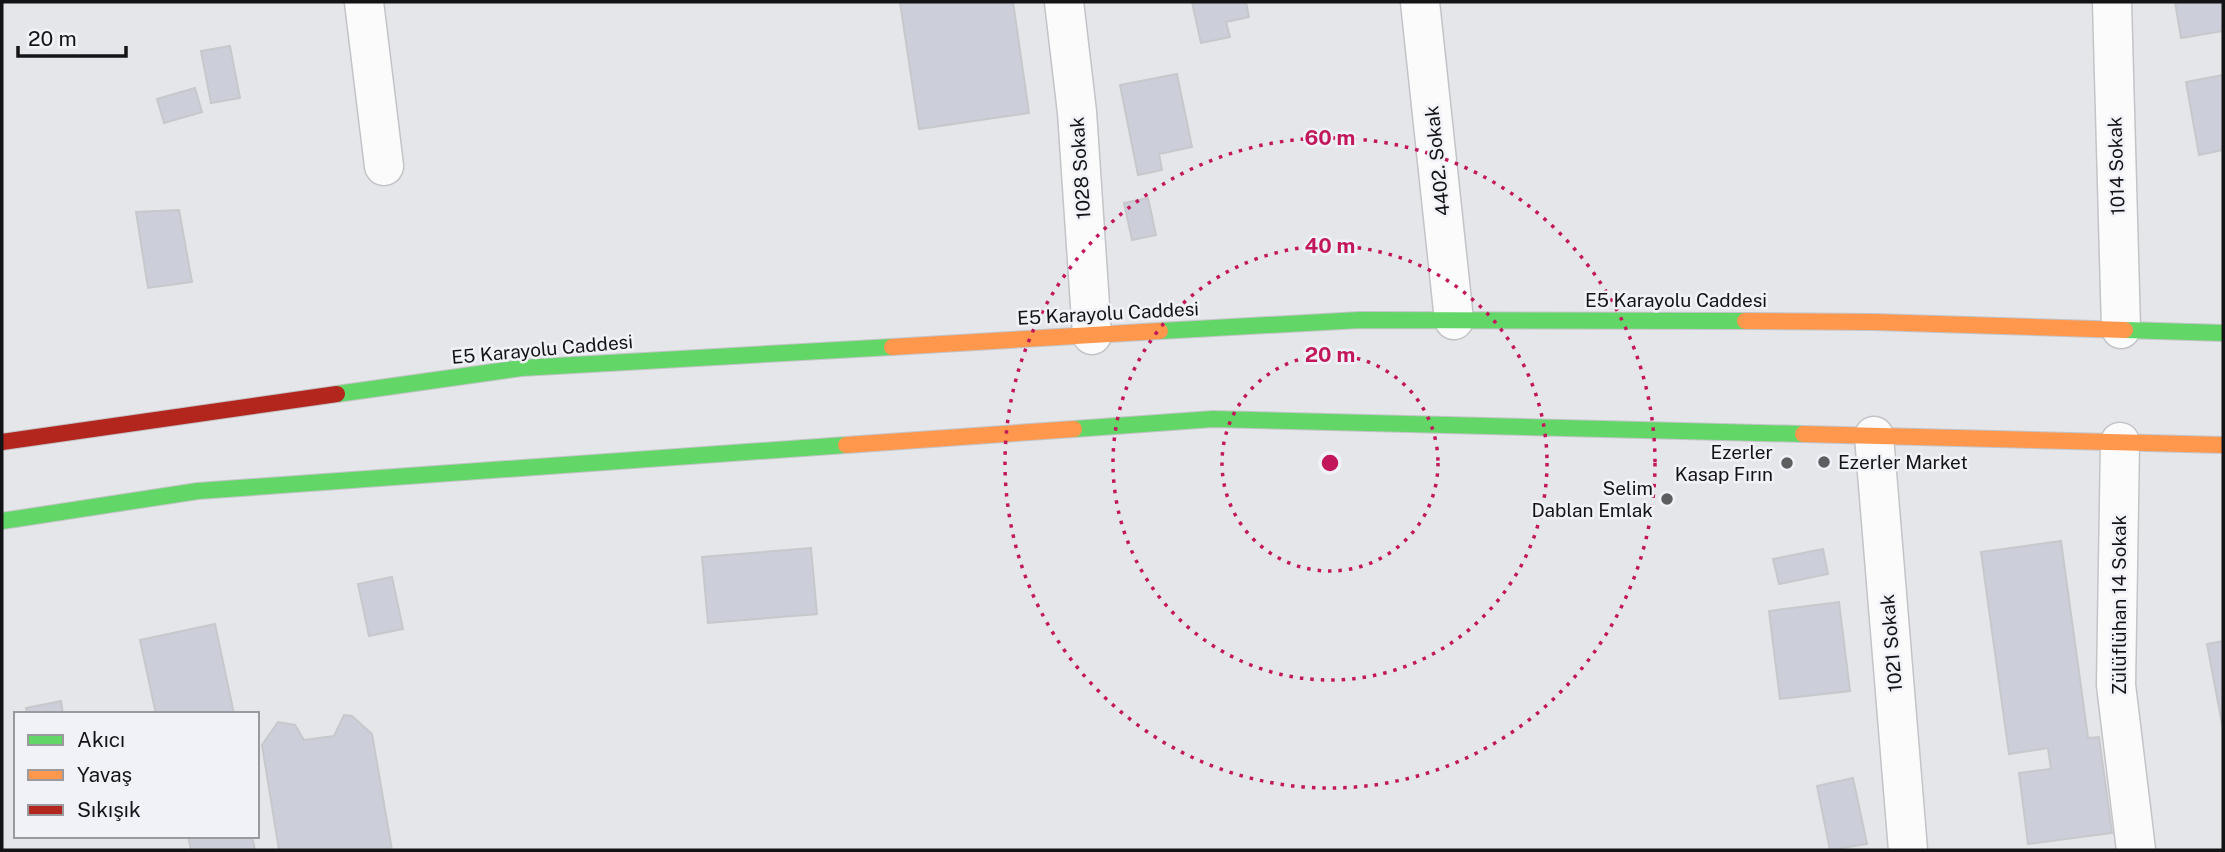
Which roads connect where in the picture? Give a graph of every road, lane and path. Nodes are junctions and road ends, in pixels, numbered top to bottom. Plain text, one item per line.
1 (364, 2) edge
2 (1064, 2) edge
3 (1420, 2) edge
4 (2112, 2) edge
5 (384, 166) dead end
6 (1454, 320) junction
7 (2121, 329) junction
8 (2223, 332) edge
9 (1092, 335) junction
10 (1874, 436) junction
11 (2, 442) edge
12 (2120, 442) junction
13 (2223, 445) edge
14 (2, 521) edge
15 (1908, 850) edge
16 (2136, 850) edge

1 - 5 street
2 - 9 street, 1028 Sokak
3 - 6 street, 4402. Sokak
4 - 7 street, 1014 Sokak
6 - 7 highway, E5 Karayolu Caddesi
6 - 9 highway, E5 Karayolu Caddesi
7 - 8 highway, E5 Karayolu Caddesi
9 - 11 highway, E5 Karayolu Caddesi
10 - 12 highway
10 - 14 highway
10 - 15 street, 1021 Sokak
12 - 13 highway
12 - 16 street, Zülüflühan 14 Sokak

